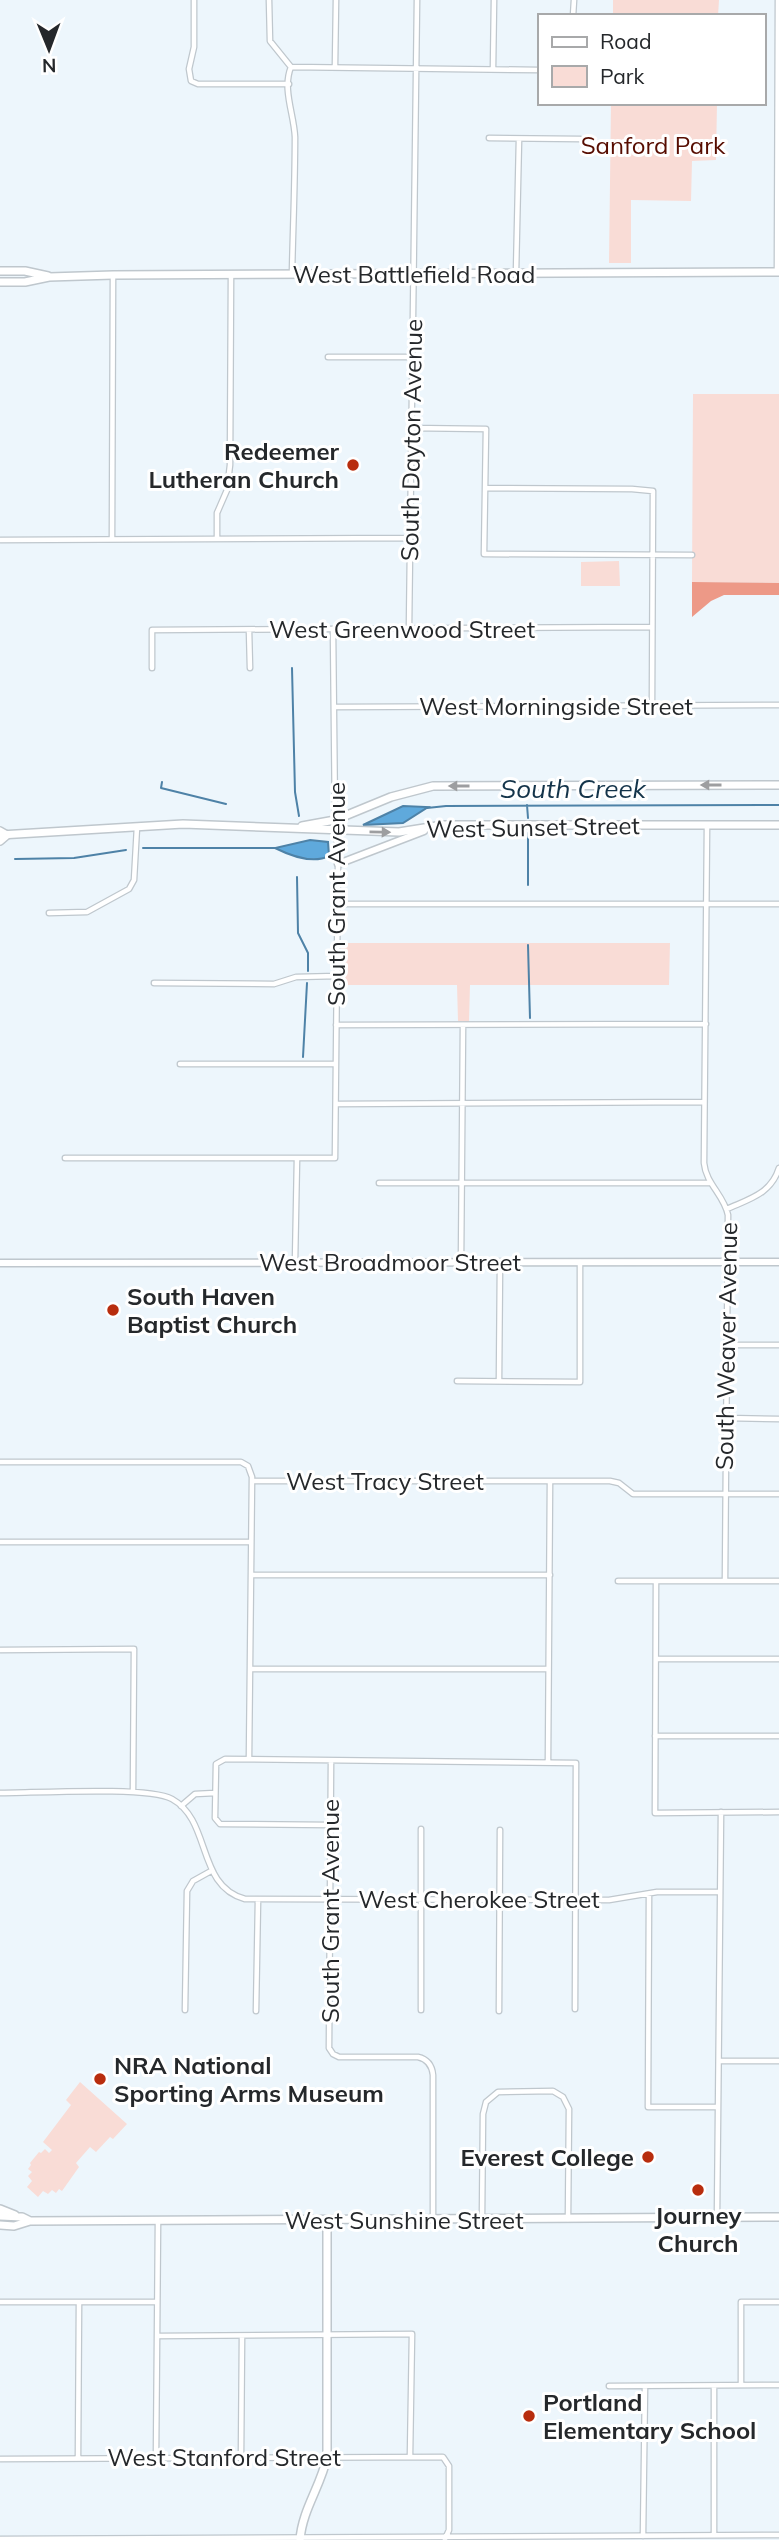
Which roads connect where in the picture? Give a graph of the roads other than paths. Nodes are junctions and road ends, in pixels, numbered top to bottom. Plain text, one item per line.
1 (194, 0) edge
2 (270, 0) edge
3 (336, 0) edge
4 (417, 0) edge
5 (494, 0) edge
6 (778, 0) edge
7 (291, 66) junction
8 (335, 66) junction
9 (416, 67) junction
10 (493, 69) junction
11 (538, 70) edge
12 (289, 84) junction
13 (489, 138) dead end
14 (519, 139) junction
15 (580, 139) dead end
16 (1, 270) edge
17 (778, 272) edge
18 (516, 273) junction
19 (292, 274) junction
20 (413, 274) junction
21 (113, 275) junction
22 (231, 275) junction
23 (49, 277) junction
24 (0, 282) edge
25 (328, 357) dead end
26 (412, 357) junction
27 (410, 428) junction
28 (485, 488) junction
29 (217, 538) junction
30 (410, 538) junction
31 (112, 539) junction
32 (0, 540) edge
33 (653, 555) junction
34 (692, 555) dead end
35 (651, 627) junction
36 (409, 629) junction
37 (250, 630) junction
38 (333, 630) junction
39 (152, 668) dead end
40 (250, 668) dead end
41 (652, 705) junction
42 (779, 705) edge
43 (334, 707) junction
44 (779, 785) edge
45 (335, 820) junction
46 (443, 825) junction
47 (707, 825) junction
48 (779, 825) edge
49 (137, 827) junction
50 (287, 828) junction
51 (336, 831) junction
52 (2, 834) edge
53 (0, 841) edge
54 (338, 864) junction
55 (338, 904) junction
56 (707, 904) junction
57 (779, 904) edge
58 (49, 914) dead end
59 (337, 976) junction
60 (154, 984) dead end
61 (706, 1024) junction
62 (336, 1025) junction
63 (463, 1025) junction
64 (180, 1064) dead end
65 (336, 1064) junction
66 (704, 1102) junction
67 (336, 1104) junction
68 (462, 1104) junction
69 (65, 1158) dead end
70 (297, 1158) junction
71 (779, 1168) edge
72 (379, 1183) dead end
73 (461, 1183) junction
74 (709, 1183) junction
75 (727, 1209) junction
76 (580, 1262) junction
77 (728, 1262) junction
78 (779, 1262) edge
79 (0, 1263) edge
80 (295, 1263) junction
81 (461, 1263) junction
82 (500, 1263) junction
83 (727, 1345) junction
84 (779, 1345) edge
85 (457, 1381) dead end
86 (499, 1381) junction
87 (726, 1418) junction
88 (779, 1419) edge
89 (0, 1462) edge
90 (252, 1481) junction
91 (550, 1481) junction
92 (724, 1494) junction
93 (779, 1494) edge
94 (0, 1542) edge
95 (251, 1542) junction
96 (251, 1575) junction
97 (550, 1575) junction
98 (618, 1581) dead end
99 (724, 1581) junction
100 (779, 1581) edge
101 (656, 1582) junction
102 (0, 1650) edge
103 (656, 1659) junction
104 (779, 1659) edge
105 (250, 1669) junction
106 (548, 1669) junction
107 (655, 1736) junction
108 (779, 1736) edge
109 (249, 1759) junction
110 (331, 1762) junction
111 (548, 1762) junction
112 (132, 1792) junction
113 (0, 1793) edge
114 (215, 1793) junction
115 (181, 1806) junction
116 (720, 1812) junction
117 (779, 1812) edge
118 (330, 1825) junction
119 (421, 1829) dead end
120 (500, 1830) dead end
121 (211, 1871) junction
122 (720, 1892) junction
123 (649, 1893) junction
124 (330, 1899) junction
125 (422, 1899) junction
126 (499, 1899) junction
127 (576, 1899) junction
128 (258, 1900) junction
129 (575, 2009) dead end
130 (185, 2010) dead end
131 (421, 2010) dead end
132 (256, 2011) dead end
133 (499, 2011) dead end
134 (779, 2061) edge
135 (719, 2062) junction
136 (717, 2107) junction
137 (0, 2210) edge
138 (0, 2216) edge
139 (779, 2217) edge
140 (717, 2218) junction
141 (26, 2219) junction
142 (482, 2219) junction
143 (568, 2219) junction
144 (433, 2220) junction
145 (158, 2221) junction
146 (327, 2221) junction
147 (2, 2226) edge
148 (0, 2302) edge
149 (79, 2302) junction
150 (156, 2302) junction
151 (779, 2302) edge
152 (326, 2335) junction
153 (157, 2336) junction
154 (242, 2336) junction
155 (715, 2385) junction
156 (741, 2385) junction
157 (779, 2385) edge
158 (609, 2386) dead end
159 (645, 2386) junction
160 (410, 2456) junction
161 (327, 2457) junction
162 (78, 2458) junction
163 (156, 2458) junction
164 (241, 2458) junction
165 (0, 2459) edge
166 (714, 2535) junction
167 (779, 2535) edge
168 (643, 2536) junction
169 (446, 2538) edge
170 (528, 2538) edge
171 (0, 2539) edge
172 (300, 2539) edge

1 - 12 street
2 - 7 street
3 - 8 street
4 - 9 street, South Dayton Avenue
5 - 10 street
6 - 17 street
7 - 8 street
7 - 12 street
8 - 9 street
9 - 10 street
9 - 20 street, South Dayton Avenue
10 - 11 street
12 - 19 street
13 - 14 street
14 - 15 street
14 - 18 street
16 - 23 main road, West Battlefield Road
17 - 18 main road, West Battlefield Road
18 - 20 main road, West Battlefield Road
19 - 20 main road, West Battlefield Road
19 - 22 main road, West Battlefield Road
20 - 26 street, South Dayton Avenue
21 - 22 main road, West Battlefield Road
21 - 23 main road, West Battlefield Road
21 - 31 street
22 - 29 street
23 - 24 main road, West Battlefield Road
25 - 26 street
26 - 27 street, South Dayton Avenue
27 - 28 street
27 - 30 street, South Dayton Avenue
28 - 33 street
28 - 33 street
29 - 30 street
29 - 31 street
30 - 36 street, South Dayton Avenue
31 - 32 street
33 - 34 street
33 - 35 street
35 - 36 street, West Greenwood Street
35 - 41 street
36 - 38 street, West Greenwood Street
37 - 38 street, West Greenwood Street
37 - 39 street, West Greenwood Street
37 - 40 street
38 - 43 street, South Grant Avenue
41 - 42 street, West Morningside Street
41 - 43 street, West Morningside Street
43 - 45 street, South Grant Avenue
44 -> 45 main road, West Sunset Street
45 - 50 main road, West Sunset Street
45 - 51 street, South Grant Avenue
46 - 47 main road, West Sunset Street
51 -> 46 main road, West Sunset Street
46 - 54 street
47 - 48 main road, West Sunset Street
47 - 56 street, South Weaver Avenue
49 - 50 main road, West Sunset Street
49 - 52 main road, West Sunset Street
49 - 58 street
50 - 51 main road, West Sunset Street
51 - 54 street, South Grant Avenue
52 - 53 main road
54 - 55 street, South Grant Avenue
55 - 56 street
55 - 59 street, South Grant Avenue
56 - 57 street
56 - 61 street, South Weaver Avenue
59 - 60 street
59 - 62 street, South Grant Avenue
61 - 63 street
61 - 66 street, South Weaver Avenue
62 - 63 street
62 - 65 street, South Grant Avenue
63 - 68 street
64 - 65 street
65 - 67 street, South Grant Avenue
66 - 68 street
66 - 74 street, South Weaver Avenue
67 - 68 street
67 - 70 street, South Grant Avenue
68 - 73 street
69 - 70 street
70 - 80 street
71 - 75 street
72 - 73 street
73 - 74 street
73 - 81 street
74 - 75 street, South Weaver Avenue
75 - 77 street, South Weaver Avenue
76 - 77 street, West Broadmoor Street
76 - 82 street, West Broadmoor Street
76 - 86 street
77 - 78 street, West Broadmoor Street
77 - 83 street, South Weaver Avenue
79 - 80 street, West Broadmoor Street
80 - 81 street, West Broadmoor Street
81 - 82 street, West Broadmoor Street
82 - 86 street
83 - 84 street
83 - 87 street, South Weaver Avenue
85 - 86 street
87 - 88 street
87 - 92 street, South Weaver Avenue
89 - 90 street, West Tracy Street
90 - 91 street, West Tracy Street
90 - 95 street
91 - 92 street, West Tracy Street
91 - 97 street
92 - 93 street, West Tracy Street
92 - 99 street, South Weaver Avenue
94 - 95 street
95 - 96 street
96 - 97 street
96 - 105 street
97 - 106 street
98 - 101 street
99 - 100 street
99 - 101 street
101 - 103 street
102 - 112 street
103 - 104 street
103 - 107 street
105 - 106 street
105 - 109 street
106 - 111 street
107 - 108 street
107 - 116 street
109 - 110 street
109 - 114 street
110 - 111 street
110 - 118 street, South Grant Avenue
111 - 127 street
112 - 113 street
112 - 115 street
114 - 115 street
114 - 118 street
115 - 121 street, West Cherokee Street
116 - 117 street
116 - 122 street
118 - 124 street, South Grant Avenue
119 - 125 street
120 - 126 street
121 - 128 street, West Cherokee Street
121 - 130 street
122 - 123 street, West Cherokee Street
122 - 135 street
123 - 127 street, West Cherokee Street
123 - 136 street
124 - 125 street, West Cherokee Street
124 - 128 street, West Cherokee Street
124 - 144 street, South Grant Avenue
125 - 126 street, West Cherokee Street
125 - 131 street
126 - 127 street, West Cherokee Street
126 - 133 street
127 - 129 street
128 - 132 street
134 - 135 street
135 - 136 street
136 - 140 street
137 - 141 main road
138 - 141 main road, West Sunshine Street
139 - 140 main road, West Sunshine Street
140 - 143 main road, West Sunshine Street
141 - 145 main road, West Sunshine Street
141 - 147 main road, West Sunshine Street
142 - 143 main road, West Sunshine Street
142 - 143 street
142 - 144 main road, West Sunshine Street
144 - 146 main road, West Sunshine Street
145 - 146 main road, West Sunshine Street
145 - 150 street
146 - 152 main road
148 - 149 street
149 - 150 street
149 - 162 street
150 - 153 street
151 - 156 street
152 - 154 street
152 - 160 street
152 - 161 main road
153 - 154 street
153 - 163 street
154 - 164 street
155 - 156 street
155 - 159 street
155 - 166 street
156 - 157 street
158 - 159 street
159 - 168 street
160 - 161 street, West Stanford Street
160 - 169 street, West Stanford Street
161 - 164 street, West Stanford Street
161 - 172 main road
162 - 163 street, West Stanford Street
162 - 165 street, West Stanford Street
163 - 164 street, West Stanford Street
166 - 167 street
166 - 168 street
168 - 170 street
169 - 170 street
169 - 172 street
171 - 172 street

